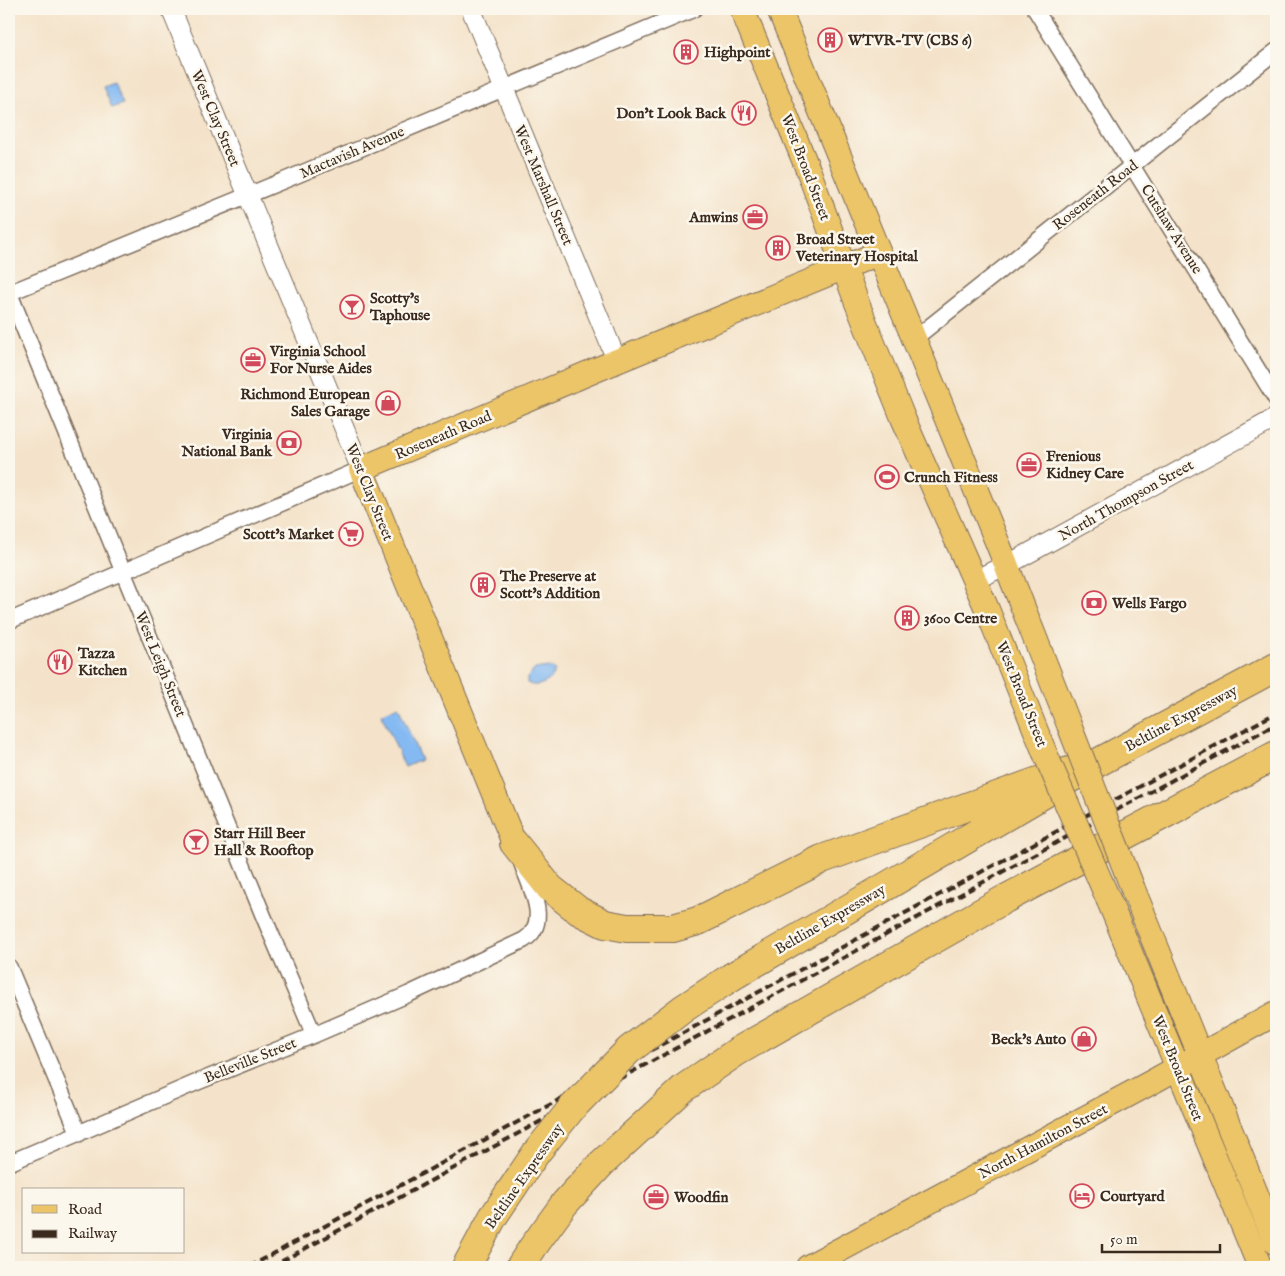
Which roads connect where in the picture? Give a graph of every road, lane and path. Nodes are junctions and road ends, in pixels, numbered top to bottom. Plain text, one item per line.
1 (171, 9) edge
2 (471, 9) edge
3 (694, 9) edge
4 (742, 9) edge
5 (779, 9) edge
6 (1035, 9) edge
7 (1276, 52) edge
8 (503, 88) junction
9 (1133, 165) junction
10 (249, 195) junction
11 (879, 253) junction
12 (844, 268) junction
13 (9, 293) edge
14 (914, 339) junction
15 (618, 361) junction
16 (1276, 399) edge
17 (1276, 418) edge
18 (361, 469) junction
19 (1006, 564) junction
20 (123, 571) junction
21 (975, 580) junction
22 (9, 621) edge
23 (1276, 667) edge
24 (1276, 755) edge
25 (1095, 764) junction
26 (514, 843) junction
27 (491, 956) joint
28 (9, 967) edge
29 (1276, 1013) edge
30 (314, 1035) junction
31 (1200, 1055) junction
32 (1177, 1067) junction
33 (79, 1134) junction
34 (9, 1163) edge
35 (1276, 1243) edge
36 (466, 1267) edge
37 (520, 1267) edge
38 (808, 1267) edge
39 (1260, 1267) edge

1 - 10 street, West Clay Street
2 - 8 street, West Marshall Street
3 - 8 street, Mactavish Avenue
4 - 12 main road, West Broad Street
5 - 11 main road, West Broad Street
6 - 9 street, Cutshaw Avenue
7 - 9 street, Roseneath Road
8 - 10 street, Mactavish Avenue
8 - 15 street, West Marshall Street
9 - 14 street, Roseneath Road
9 - 16 street, Cutshaw Avenue
10 - 13 street, Mactavish Avenue
10 - 18 street, West Clay Street
11 - 12 main road, Roseneath Road
11 - 14 main road, West Broad Street
12 - 15 main road, Roseneath Road
12 - 21 main road, West Broad Street
13 - 20 street, West Leigh Street
14 - 19 main road, West Broad Street
15 - 18 main road, Roseneath Road
17 - 19 street, North Thompson Street
18 - 20 street, Roseneath Road
18 - 26 main road, West Clay Street
19 - 21 street, North Thompson Street
19 - 31 main road, West Broad Street, bridge
20 - 22 street, Roseneath Road
20 - 30 street, West Leigh Street
21 - 32 main road, West Broad Street, bridge
23 - 25 highway, Beltline Expressway
24 - 37 highway
25 - 26 highway
25 - 36 highway, Beltline Expressway, bridge
26 - 27 street, West Clay Street
27 - 30 street, Belleville Street
28 - 33 street
29 - 31 main road, North Hamilton Street
30 - 33 street, Belleville Street
31 - 32 main road, North Hamilton Street
31 - 35 main road, West Broad Street
32 - 38 main road, North Hamilton Street
32 - 39 main road, West Broad Street
33 - 34 street, Belleville Street

